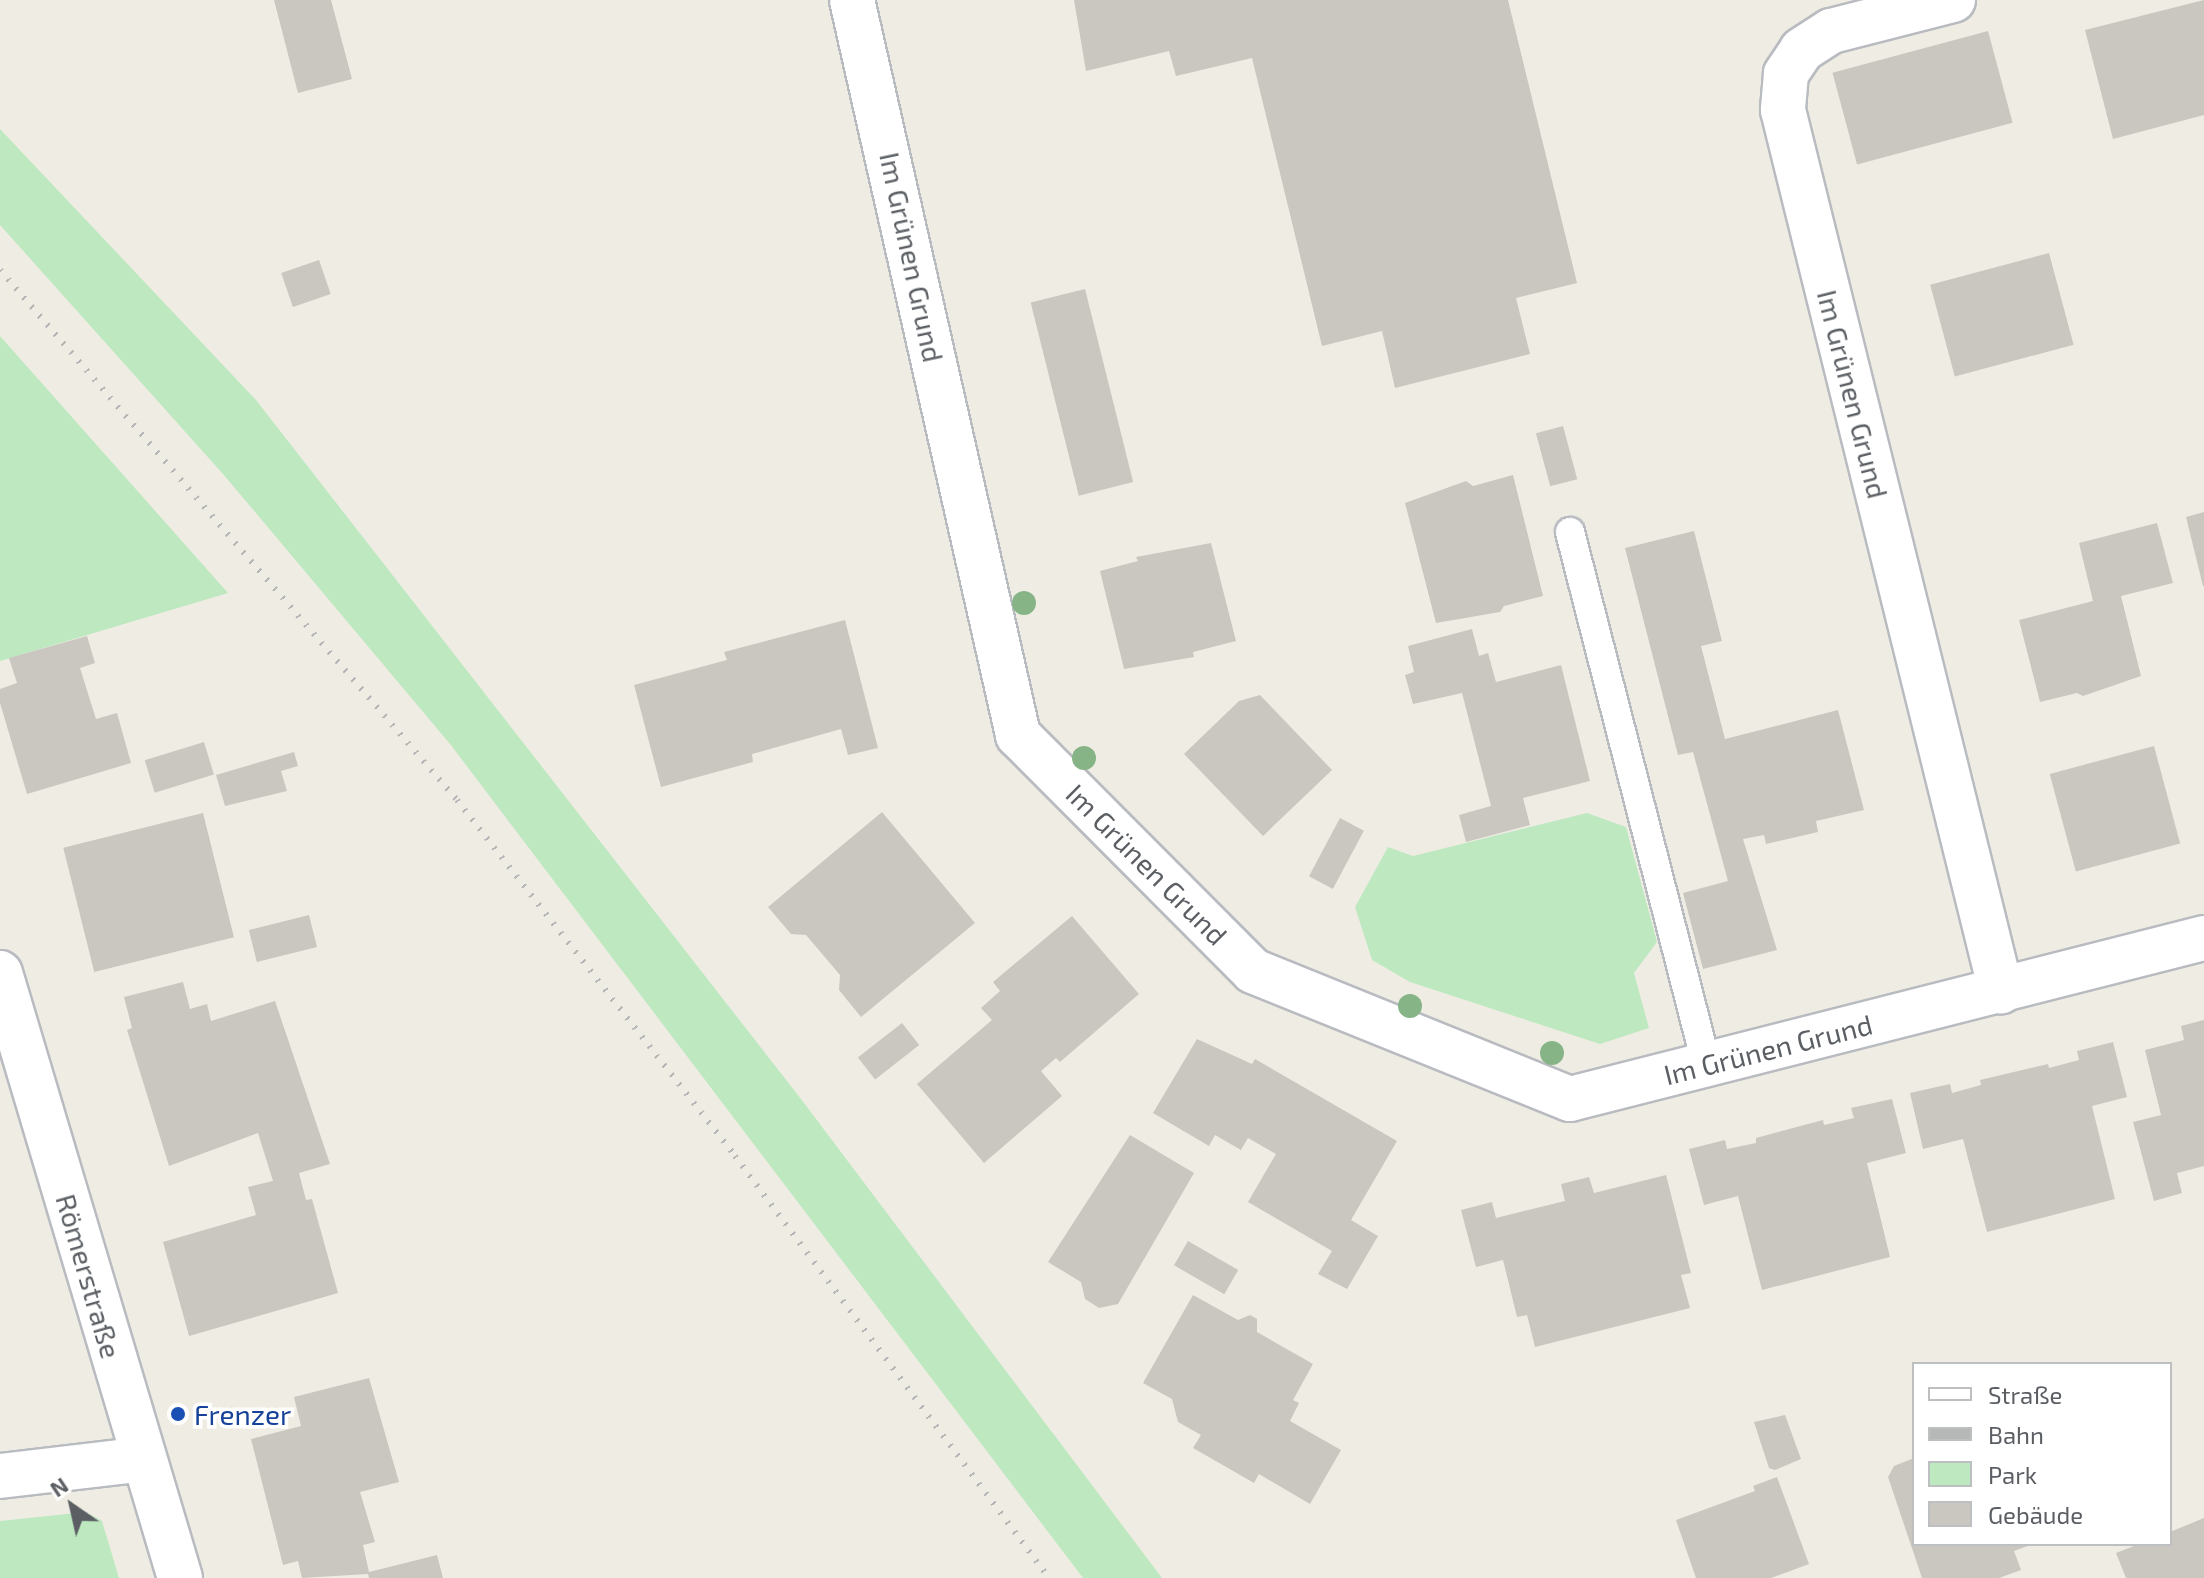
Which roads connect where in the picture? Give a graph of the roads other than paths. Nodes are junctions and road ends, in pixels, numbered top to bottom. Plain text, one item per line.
1 (852, 0) edge
2 (1953, 0) edge
3 (1570, 532) dead end
4 (2204, 938) edge
5 (0, 973) edge
6 (2001, 991) junction
7 (1706, 1063) junction
8 (144, 1459) junction
9 (0, 1476) edge
10 (180, 1578) edge

1 - 7 street, Im Grünen Grund
2 - 6 street, Im Grünen Grund
3 - 7 lane
4 - 6 street, Im Grünen Grund
5 - 8 street, Römerstraße
6 - 7 street, Im Grünen Grund
8 - 9 street
8 - 10 street, Römerstraße

